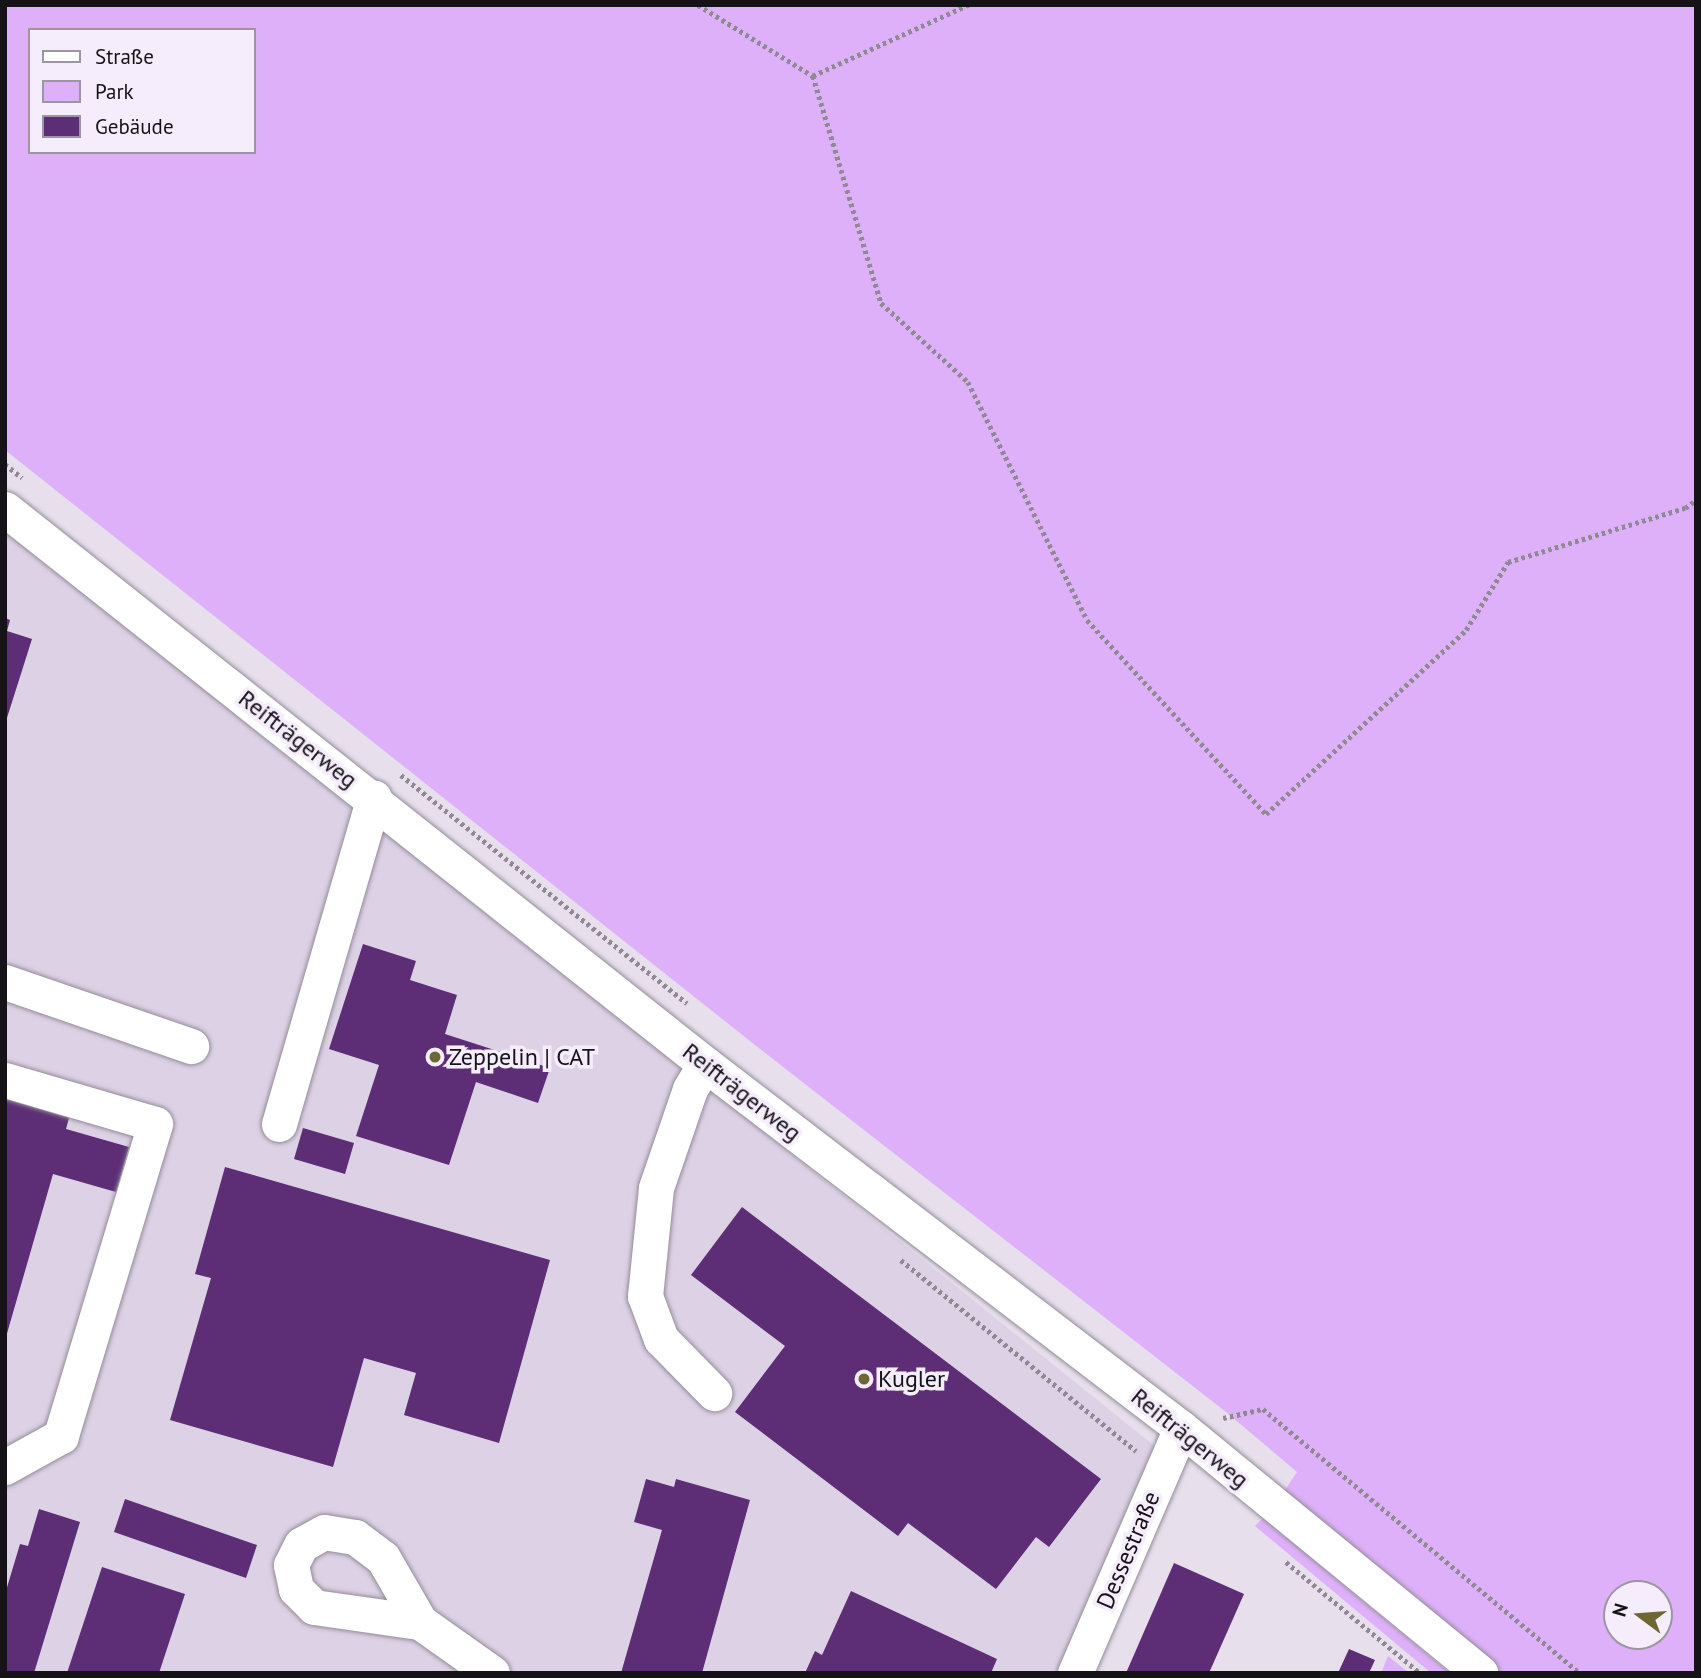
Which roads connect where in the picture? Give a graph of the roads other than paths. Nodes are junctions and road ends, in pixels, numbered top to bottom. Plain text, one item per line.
1 (5, 509) edge
2 (374, 798) junction
3 (5, 982) edge
4 (191, 1046) dead end
5 (705, 1064) junction
6 (5, 1080) edge
7 (279, 1124) dead end
8 (714, 1393) dead end
9 (1181, 1428) junction
10 (5, 1467) edge
11 (421, 1622) dead end
12 (492, 1673) edge
13 (1075, 1673) edge
14 (1480, 1673) edge

1 - 2 street, Reifträgerweg
2 - 5 street, Reifträgerweg
2 - 7 street
3 - 4 street
5 - 8 street
5 - 9 street, Reifträgerweg
6 - 10 street
9 - 13 street, Dessestraße
9 - 14 street, Reifträgerweg
11 - 12 street

